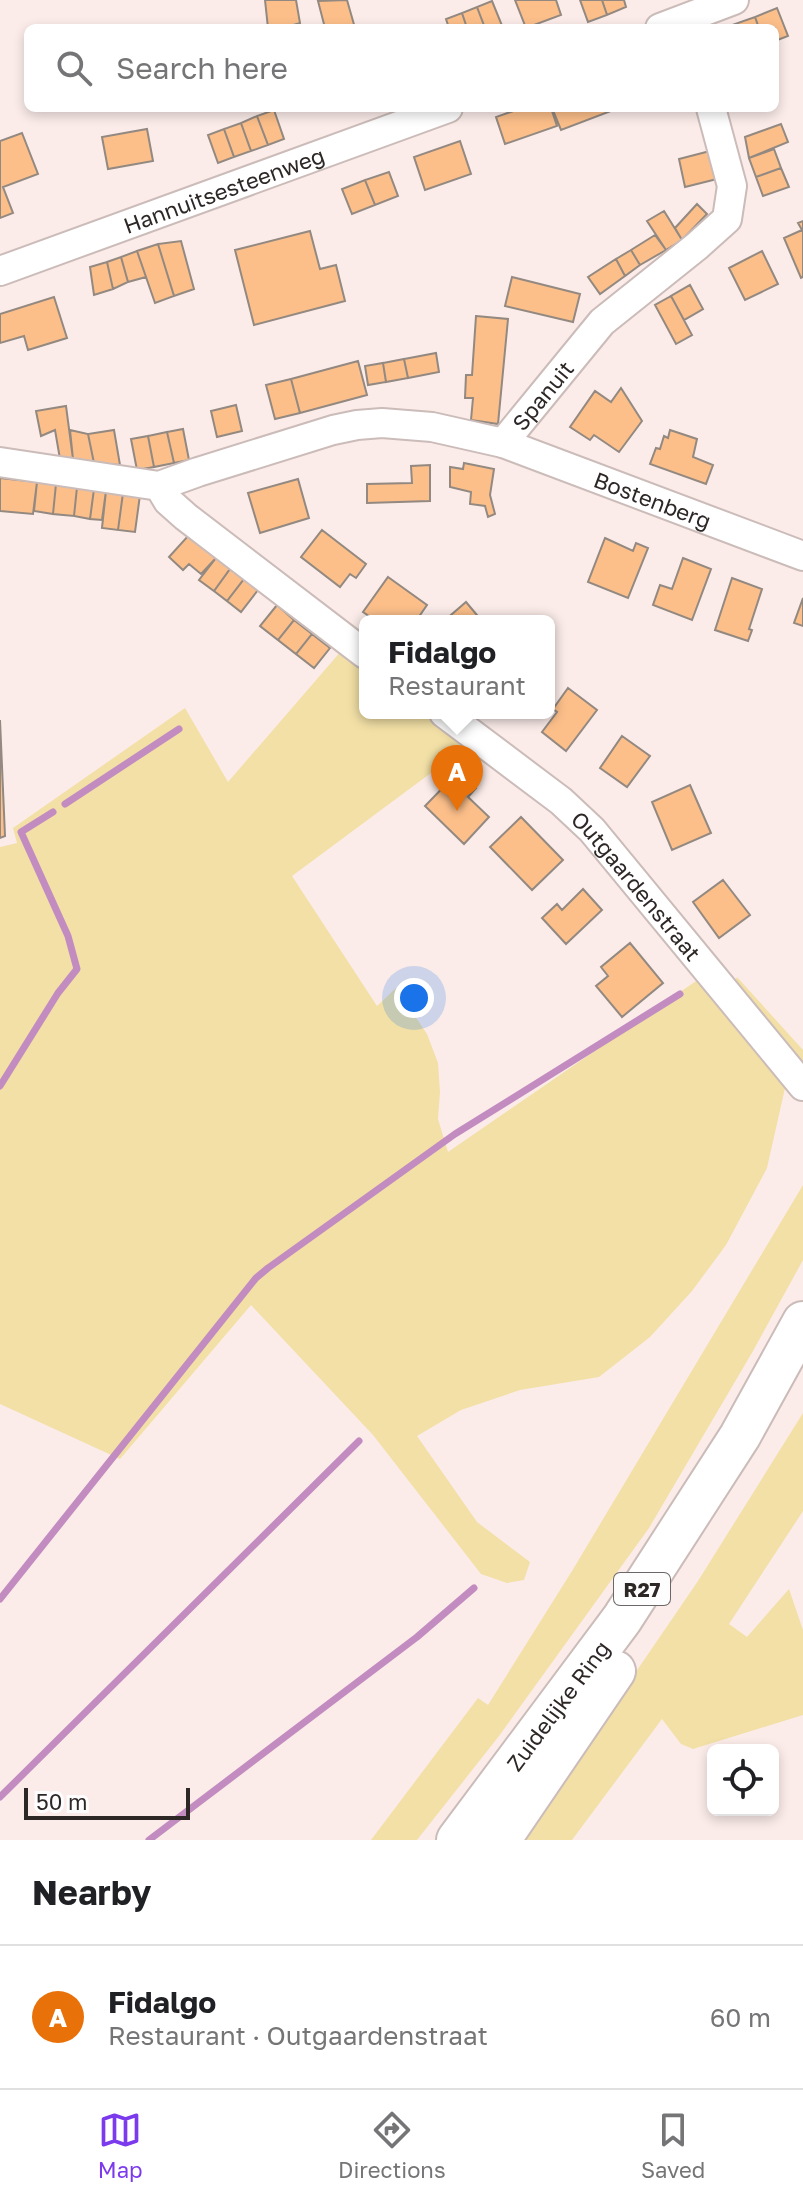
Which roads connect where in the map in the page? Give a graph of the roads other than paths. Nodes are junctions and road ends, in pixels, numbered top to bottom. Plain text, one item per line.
1 (734, 0) edge
2 (688, 23) edge
3 (437, 112) edge
4 (712, 112) edge
5 (0, 271) edge
6 (503, 443) junction
7 (0, 462) edge
8 (159, 486) junction
9 (803, 556) edge
10 (359, 649) edge
11 (452, 719) edge
12 (803, 1086) edge
13 (803, 1322) edge
14 (803, 1371) edge
15 (457, 1840) edge
16 (500, 1840) edge

1 - 2 street
3 - 5 street, Hannuitsesteenweg
4 - 6 street, Spanuit
6 - 8 street, Spanuit
6 - 9 street, Bostenberg
7 - 8 street
8 - 10 street
11 - 12 street, Outgaardenstraat
13 - 15 highway, Zuidelijke Ring / R27
14 - 16 highway, Zuidelijke Ring / R27

